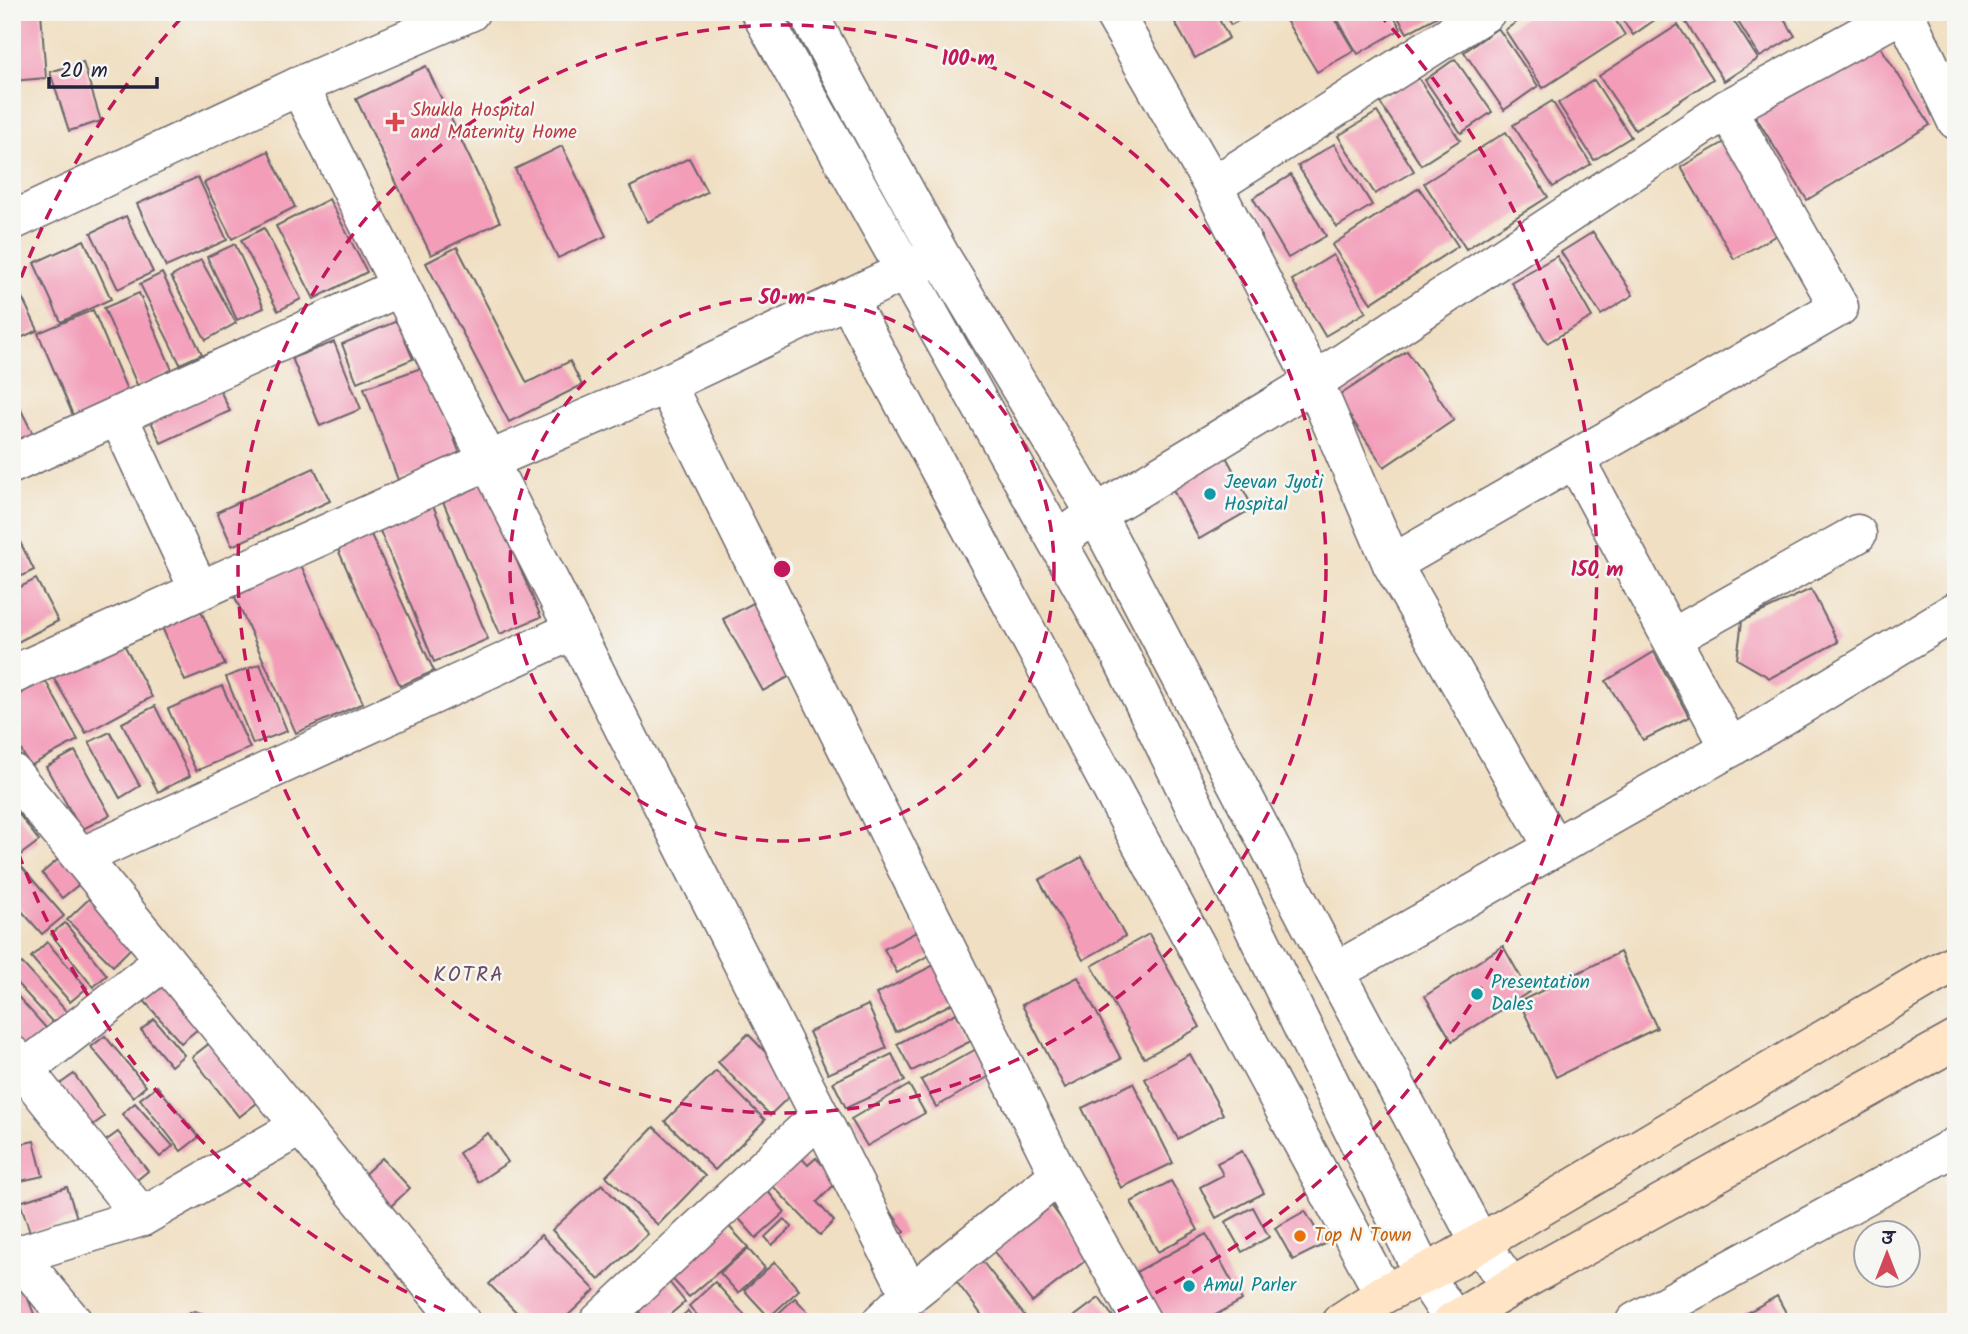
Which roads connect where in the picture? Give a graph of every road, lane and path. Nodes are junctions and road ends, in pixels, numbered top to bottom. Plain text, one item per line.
1 (470, 12) edge
2 (760, 12) edge
3 (807, 12) edge
4 (1113, 12) edge
5 (1486, 12) edge
6 (299, 86) junction
7 (1727, 109) junction
8 (1956, 120) edge
9 (1213, 186) junction
10 (12, 220) edge
11 (940, 255) junction
12 (905, 271) junction
13 (400, 287) junction
14 (847, 298) junction
15 (1314, 382) junction
16 (666, 384) junction
17 (118, 416) junction
18 (1576, 459) junction
19 (488, 461) junction
20 (12, 464) edge
21 (1096, 514) junction
22 (1857, 534) dead end
23 (1057, 541) junction
24 (1392, 564) junction
25 (198, 590) junction
26 (1956, 611) edge
27 (574, 630) junction
28 (1672, 638) junction
29 (12, 675) edge
30 (1730, 748) junction
31 (12, 773) edge
32 (1554, 848) junction
33 (80, 857) junction
34 (165, 960) junction
35 (1956, 963) edge
36 (1335, 972) junction
37 (1956, 1040) edge
38 (16, 1066) edge
39 (820, 1116) junction
40 (302, 1126) junction
41 (1956, 1146) edge
42 (1059, 1175) junction
43 (142, 1217) junction
44 (1480, 1243) junction
45 (15, 1256) edge
46 (1424, 1275) junction
47 (1511, 1287) junction
48 (910, 1294) junction
49 (1384, 1294) junction
50 (1453, 1321) edge
51 (73, 1322) edge
52 (461, 1322) edge
53 (598, 1322) edge
54 (881, 1322) edge
55 (1142, 1322) edge
56 (1341, 1322) edge
57 (1635, 1322) edge

1 - 6 street
2 - 12 street
3 - 11 street
4 - 9 street
5 - 9 street
6 - 10 street
6 - 13 street
7 - 8 street
7 - 15 street
7 - 18 street
9 - 15 street
11 - 12 street
11 - 21 street
12 - 14 street
12 - 23 street
13 - 17 street
13 - 19 street
14 - 16 street
14 - 49 street
15 - 21 street
15 - 24 street
16 - 19 street
16 - 42 street
17 - 20 street
17 - 25 street
18 - 24 street
18 - 28 street
19 - 25 street
19 - 27 street
21 - 23 street
21 - 36 street
22 - 28 street
23 - 46 street
24 - 32 street
25 - 29 street
26 - 30 street
27 - 33 street
27 - 39 street
28 - 30 street
30 - 32 street
31 - 33 street
32 - 36 street
33 - 34 street
34 - 38 street
34 - 40 street
35 - 44 main road
36 - 44 street
37 - 47 main road
38 - 43 street
39 - 48 street
39 - 53 street
40 - 43 street
40 - 52 street
41 - 57 street
42 - 48 street
42 - 55 street
43 - 45 street
44 - 46 main road
44 - 47 street
45 - 51 street
46 - 49 main road
46 - 50 street
47 - 50 main road
48 - 54 street
49 - 56 main road

